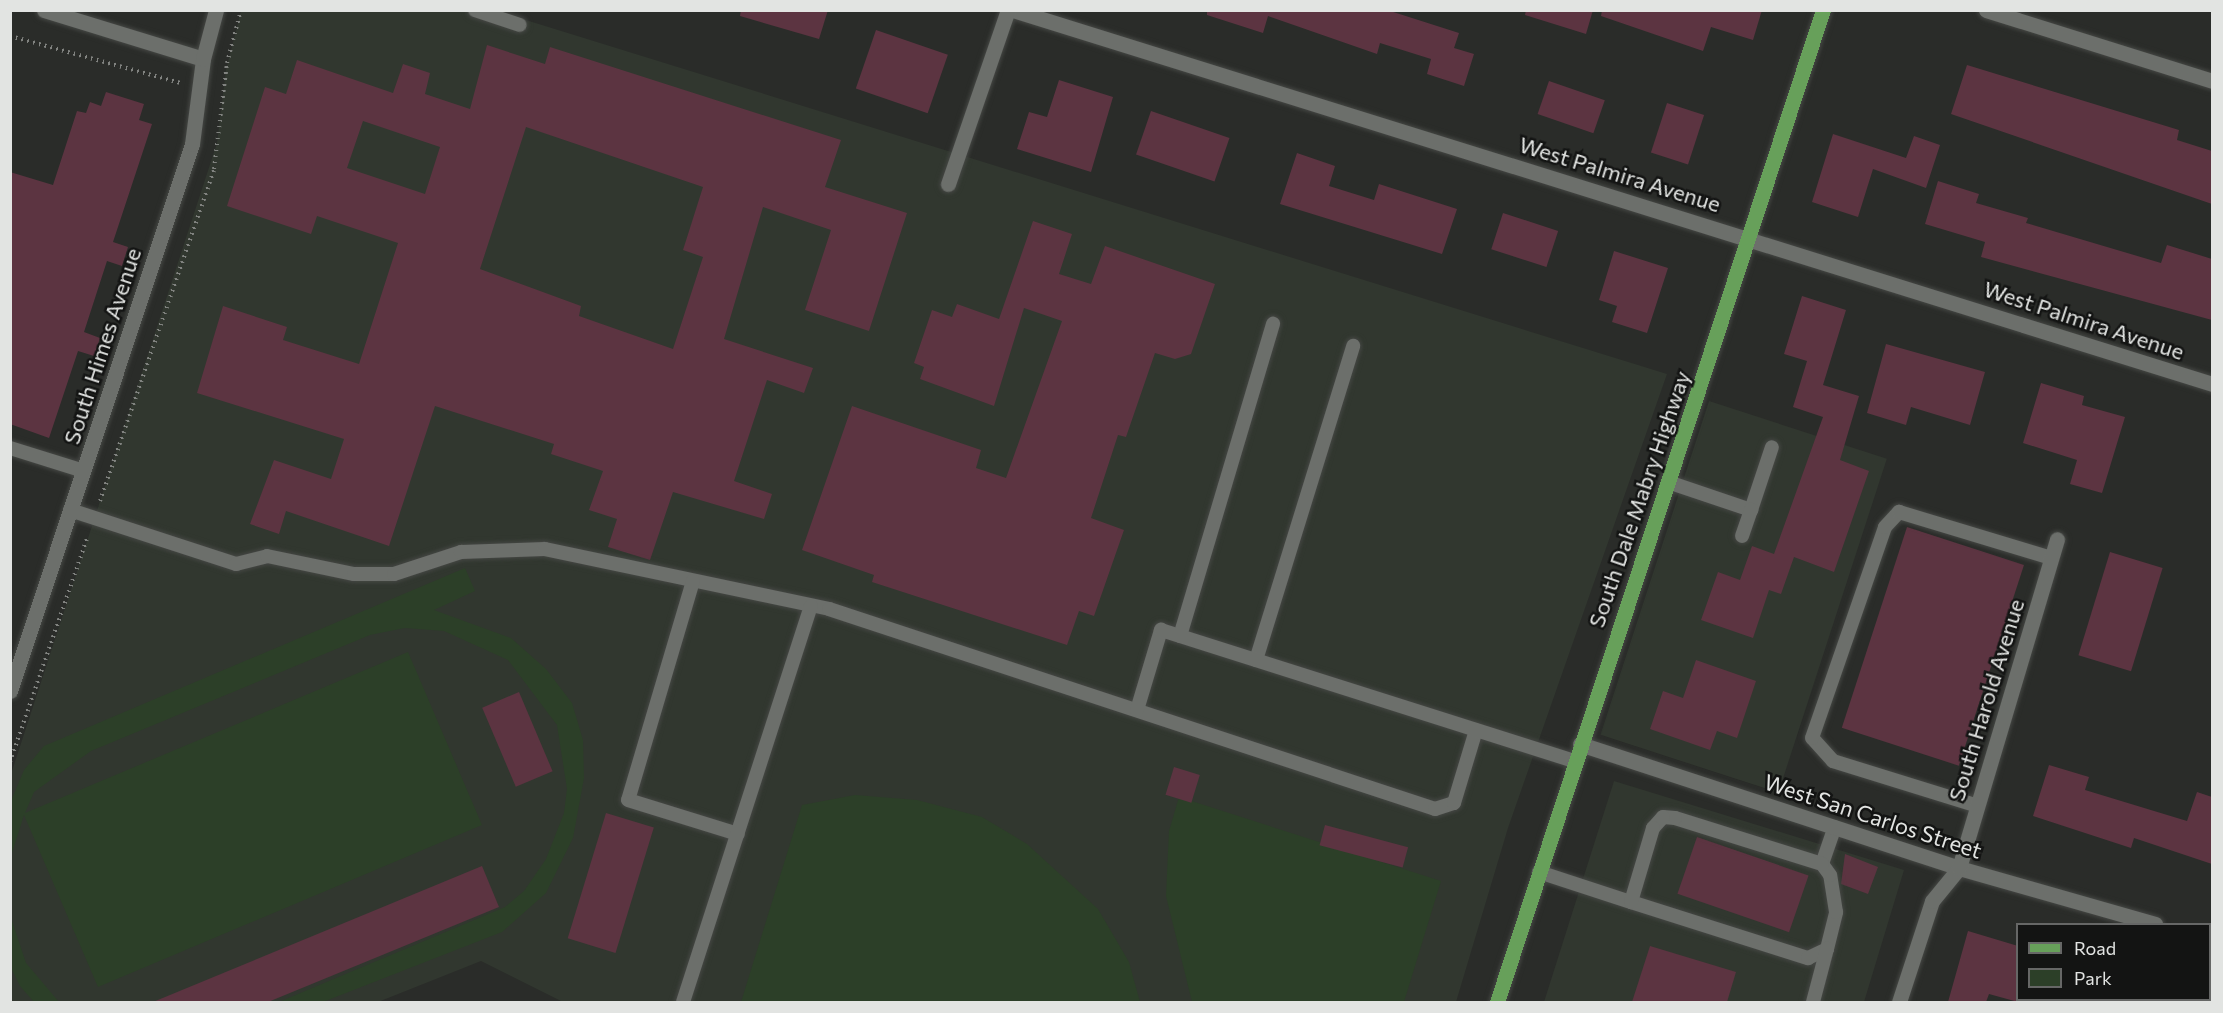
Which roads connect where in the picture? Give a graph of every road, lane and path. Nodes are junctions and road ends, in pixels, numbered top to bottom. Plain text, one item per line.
1 (44, 10) edge
2 (216, 10) edge
3 (241, 10) edge
4 (475, 10) edge
5 (1008, 10) edge
6 (1013, 10) edge
7 (1823, 10) edge
8 (1986, 10) edge
9 (520, 25) dead end
10 (10, 36) edge
11 (203, 59) junction
12 (2212, 81) edge
13 (180, 94) dead end
14 (948, 184) dead end
15 (1751, 238) junction
16 (1273, 324) dead end
17 (1353, 346) dead end
18 (2212, 384) edge
19 (1772, 447) dead end
20 (10, 448) edge
21 (84, 471) junction
22 (1668, 482) junction
23 (70, 510) junction
24 (1751, 510) junction
25 (94, 518) junction
26 (1742, 536) dead end
27 (2057, 539) dead end
28 (2051, 558) junction
29 (693, 581) junction
30 (811, 606) junction
31 (1180, 636) junction
32 (1256, 660) junction
33 (10, 691) edge
34 (1137, 710) junction
35 (1476, 730) junction
36 (1580, 744) junction
37 (1574, 761) junction
38 (10, 762) edge
39 (1978, 806) junction
40 (1834, 827) junction
41 (738, 834) junction
42 (1822, 864) junction
43 (1959, 868) junction
44 (1539, 872) junction
45 (1630, 902) junction
46 (2152, 923) edge
47 (1827, 949) junction
48 (683, 1002) edge
49 (1497, 1002) edge
50 (1813, 1002) edge
51 (1899, 1002) edge

1 - 11 street
2 - 11 street, South Himes Avenue
3 - 25 path
4 - 9 lane
5 - 14 street
6 - 15 street, West Palmira Avenue
7 - 15 main road, South Dale Mabry Highway
8 - 12 street
10 - 13 path
11 - 21 street, South Himes Avenue
15 - 18 street, West Palmira Avenue
15 - 22 main road, South Dale Mabry Highway
16 - 31 lane
17 - 32 lane
19 - 24 lane
20 - 21 lane
21 - 23 street, South Himes Avenue
22 - 24 lane
22 - 36 main road, South Dale Mabry Highway
23 - 25 lane
23 - 33 street, South Himes Avenue
24 - 26 lane
25 - 29 lane
25 - 38 path
27 - 28 street, South Harold Avenue
28 - 39 street, South Harold Avenue
28 - 39 lane
29 - 30 lane
29 - 41 lane
30 - 34 lane
30 - 41 lane
31 - 32 lane
31 - 34 lane
32 - 35 lane
34 - 35 lane
35 - 37 lane
36 - 37 main road, South Dale Mabry Highway
36 - 40 street, West San Carlos Street
37 - 44 main road, South Dale Mabry Highway
39 - 43 street, South Harold Avenue
40 - 42 lane
40 - 43 street, West San Carlos Street
41 - 48 lane
42 - 45 lane
42 - 47 lane
43 - 46 street, West San Carlos Street
43 - 51 street, South Harold Avenue
44 - 45 lane
44 - 49 main road, South Dale Mabry Highway
45 - 47 lane
47 - 50 lane

